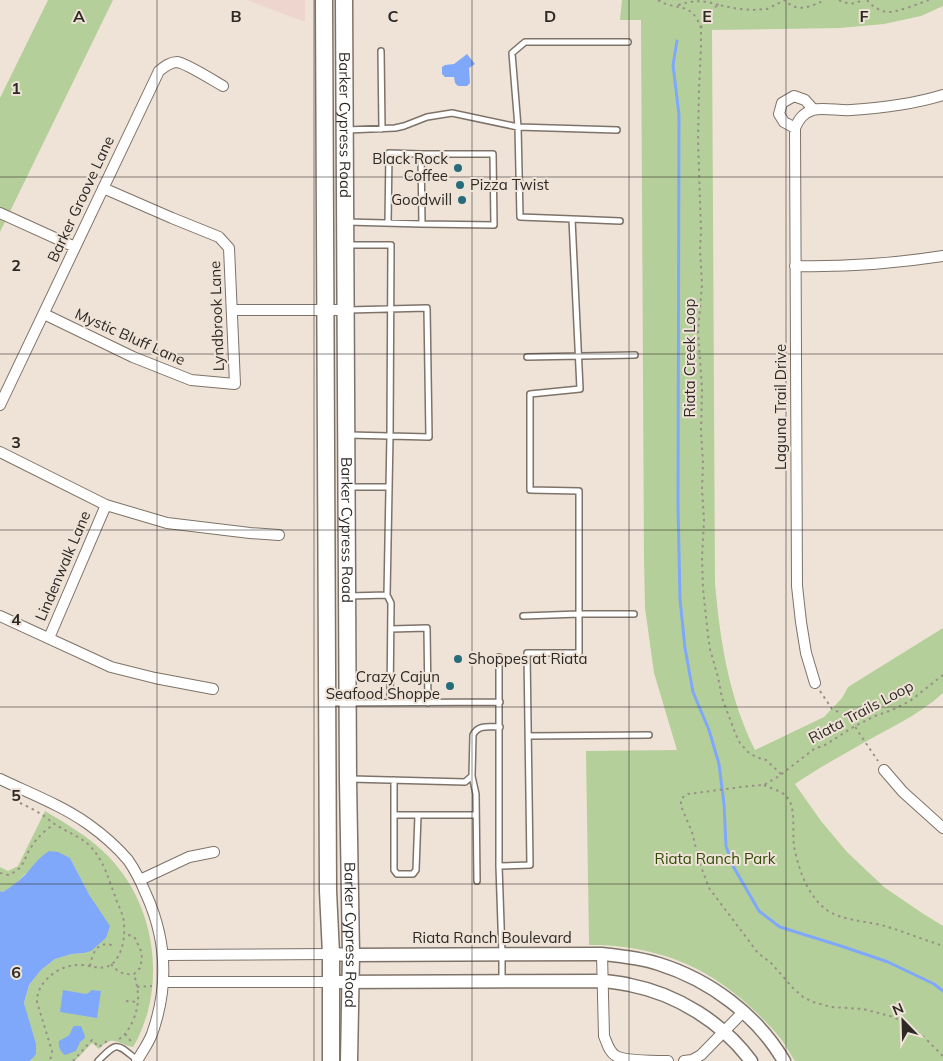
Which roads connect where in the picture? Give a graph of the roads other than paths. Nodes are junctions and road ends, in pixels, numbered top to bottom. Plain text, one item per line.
1 (324, 0) edge
2 (344, 0) edge
3 (628, 42) dead end
4 (381, 51) dead end
5 (223, 86) dead end
6 (943, 95) edge
7 (814, 109) junction
8 (518, 127) junction
9 (795, 128) junction
10 (382, 129) junction
11 (344, 130) junction
12 (617, 130) dead end
13 (324, 131) junction
14 (421, 154) junction
15 (103, 188) junction
16 (0, 213) edge
17 (572, 219) junction
18 (620, 221) dead end
19 (344, 222) junction
20 (388, 223) junction
21 (422, 224) junction
22 (344, 245) junction
23 (75, 247) junction
24 (943, 256) edge
25 (795, 266) junction
26 (390, 308) junction
27 (232, 310) junction
28 (325, 310) junction
29 (345, 310) junction
30 (44, 314) junction
31 (578, 355) junction
32 (635, 355) dead end
33 (527, 357) dead end
34 (235, 384) joint
35 (0, 405) edge
36 (346, 435) junction
37 (390, 436) junction
38 (0, 452) edge
39 (326, 485) junction
40 (346, 487) junction
41 (389, 487) junction
42 (106, 505) junction
43 (279, 535) dead end
44 (387, 595) junction
45 (347, 596) junction
46 (579, 614) junction
47 (634, 614) dead end
48 (0, 616) edge
49 (523, 616) dead end
50 (391, 628) junction
51 (49, 638) junction
52 (499, 657) dead end
53 (815, 683) road end
54 (213, 689) dead end
55 (500, 702) junction
56 (328, 703) junction
57 (347, 703) junction
58 (390, 703) junction
59 (428, 703) junction
60 (500, 727) junction
61 (649, 735) dead end
62 (528, 736) junction
63 (884, 770) road end
64 (472, 776) junction
65 (0, 779) edge
66 (348, 779) junction
67 (394, 780) junction
68 (394, 815) junction
69 (418, 815) junction
70 (476, 815) junction
71 (943, 828) edge
72 (214, 852) dead end
73 (499, 866) junction
74 (140, 880) junction
75 (477, 881) dead end
76 (331, 954) junction
77 (502, 954) junction
78 (602, 954) junction
79 (163, 955) junction
80 (351, 955) junction
81 (604, 981) junction
82 (163, 982) junction
83 (331, 982) junction
84 (351, 982) junction
85 (502, 982) junction
86 (743, 1012) junction
87 (724, 1031) junction
88 (98, 1061) edge
89 (137, 1061) edge
90 (331, 1061) edge
91 (349, 1061) edge
92 (668, 1061) edge
93 (684, 1061) edge
94 (751, 1061) edge
95 (784, 1061) edge

1 - 13 main road, Barker Cypress Road
2 - 11 main road, Barker Cypress Road
3 - 8 lane
4 - 10 lane
5 - 15 street, Barker Groove Lane
6 - 7 street
7 - 9 street, Laguna Trail Drive
7 - 9 street
8 - 10 lane
8 - 12 lane
8 - 17 lane
9 - 25 street, Laguna Trail Drive
10 - 11 lane
11 - 13 main road
11 - 19 main road, Barker Cypress Road
13 - 28 main road, Barker Cypress Road
14 - 20 lane
14 - 21 lane
14 - 21 lane
15 - 23 street, Barker Groove Lane
15 - 27 street, Lyndbrook Lane
16 - 23 street
17 - 18 lane
17 - 31 lane
19 - 20 lane
19 - 22 main road, Barker Cypress Road
20 - 21 lane
22 - 26 lane
22 - 29 main road, Barker Cypress Road
23 - 30 street, Barker Groove Lane
24 - 25 street
25 - 53 street, Laguna Trail Drive
26 - 29 lane
26 - 37 lane
26 - 37 lane
27 - 28 street
27 - 34 street, Lyndbrook Lane
28 - 29 street
28 - 39 main road, Barker Cypress Road
29 - 36 main road, Barker Cypress Road
30 - 34 street, Mystic Bluff Lane
30 - 35 street, Barker Groove Lane
31 - 32 lane
31 - 33 lane
31 - 46 lane
36 - 37 lane
36 - 40 main road, Barker Cypress Road
37 - 41 lane
38 - 42 street
39 - 40 main road
39 - 56 main road, Barker Cypress Road
40 - 41 lane
40 - 45 main road, Barker Cypress Road
41 - 44 lane
42 - 43 street
42 - 51 street, Lindenwalk Lane
44 - 45 lane
44 - 50 lane
45 - 57 main road, Barker Cypress Road
46 - 47 lane
46 - 49 lane
46 - 62 lane
48 - 51 street
50 - 58 lane
50 - 59 lane
51 - 54 street
52 - 55 lane
55 - 59 lane
55 - 60 lane
56 - 57 lane
56 - 76 main road, Barker Cypress Road
57 - 58 lane
57 - 66 main road, Barker Cypress Road
58 - 59 lane
60 - 64 lane
60 - 73 lane
61 - 62 lane
62 - 73 lane
63 - 71 street
64 - 67 lane
64 - 70 lane
65 - 74 street
66 - 67 lane
66 - 80 main road, Barker Cypress Road
67 - 68 lane
68 - 69 lane
68 - 69 lane
69 - 70 lane
70 - 75 lane
72 - 74 street
73 - 77 lane
74 - 79 street
76 - 79 street, Riata Ranch Boulevard
76 - 80 street, Riata Ranch Boulevard
76 - 83 main road, Barker Cypress Road
77 - 78 street, Riata Ranch Boulevard
77 - 80 street, Riata Ranch Boulevard
77 - 85 lane
78 - 81 street
78 - 86 street, Riata Ranch Boulevard
79 - 82 street
80 - 84 main road, Barker Cypress Road
81 - 85 street
81 - 87 street
81 - 92 street
82 - 83 street
82 - 89 street
83 - 84 street
83 - 90 main road, Barker Cypress Road
84 - 85 street
84 - 91 main road, Barker Cypress Road
86 - 87 street
86 - 95 street, Riata Ranch Boulevard
87 - 93 street
87 - 94 street
88 - 89 lane

